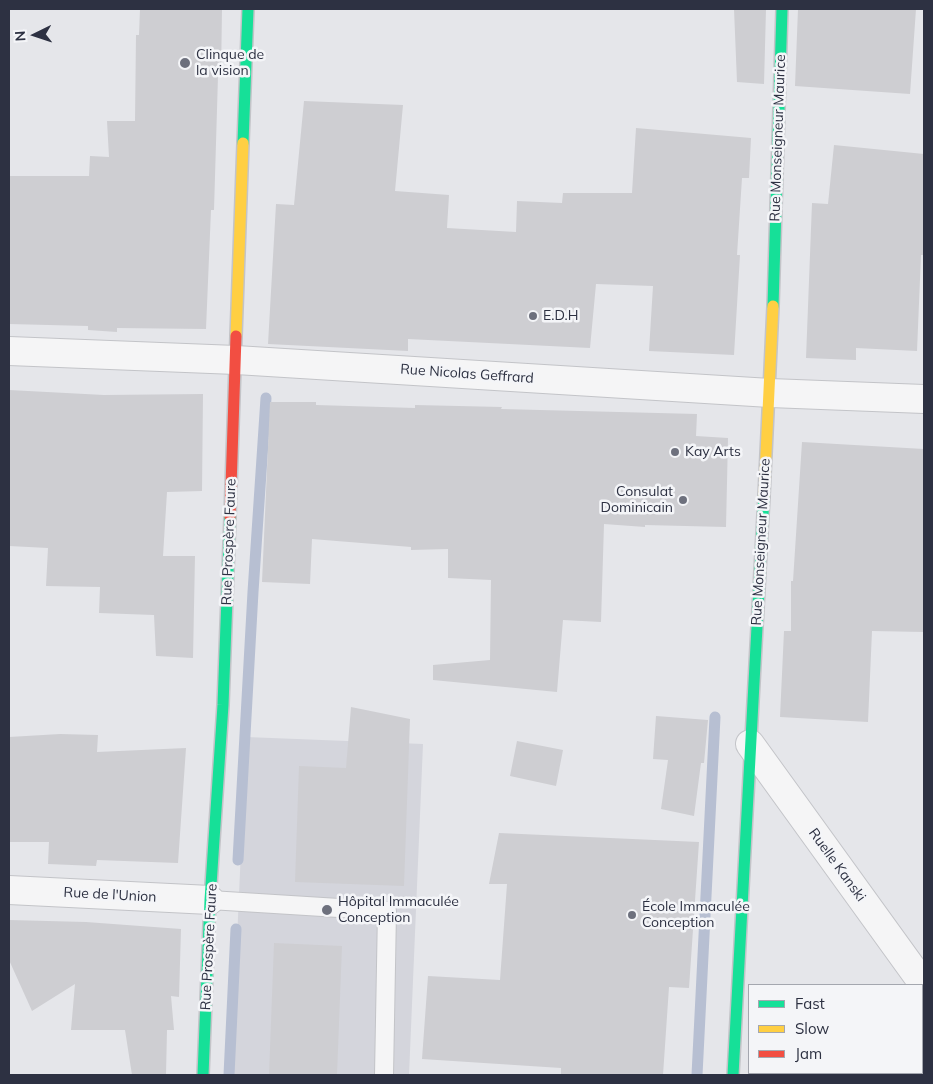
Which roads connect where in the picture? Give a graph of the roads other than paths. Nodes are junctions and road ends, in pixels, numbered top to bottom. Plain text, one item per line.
1 (248, 9) edge
2 (782, 9) edge
3 (9, 351) edge
4 (236, 360) junction
5 (770, 393) junction
6 (924, 399) edge
7 (750, 744) junction
8 (9, 890) edge
9 (210, 900) junction
10 (924, 985) edge
11 (203, 1075) edge
12 (384, 1075) edge
13 (733, 1075) edge

1 - 4 street, Rue Prospère Faure
2 - 5 street, Rue Monseigneur Maurice
3 - 4 street, Rue Nicolas Geffrard
4 - 5 street, Rue Nicolas Geffrard
4 - 9 street, Rue Prospère Faure
5 - 6 street, Rue Nicolas Geffrard
5 - 7 street, Rue Monseigneur Maurice
7 - 10 street, Ruelle Kanski
7 - 13 street, Rue Monseigneur Maurice
8 - 9 street, Rue de l'Union
9 - 11 street, Rue Prospère Faure
9 - 12 lane

